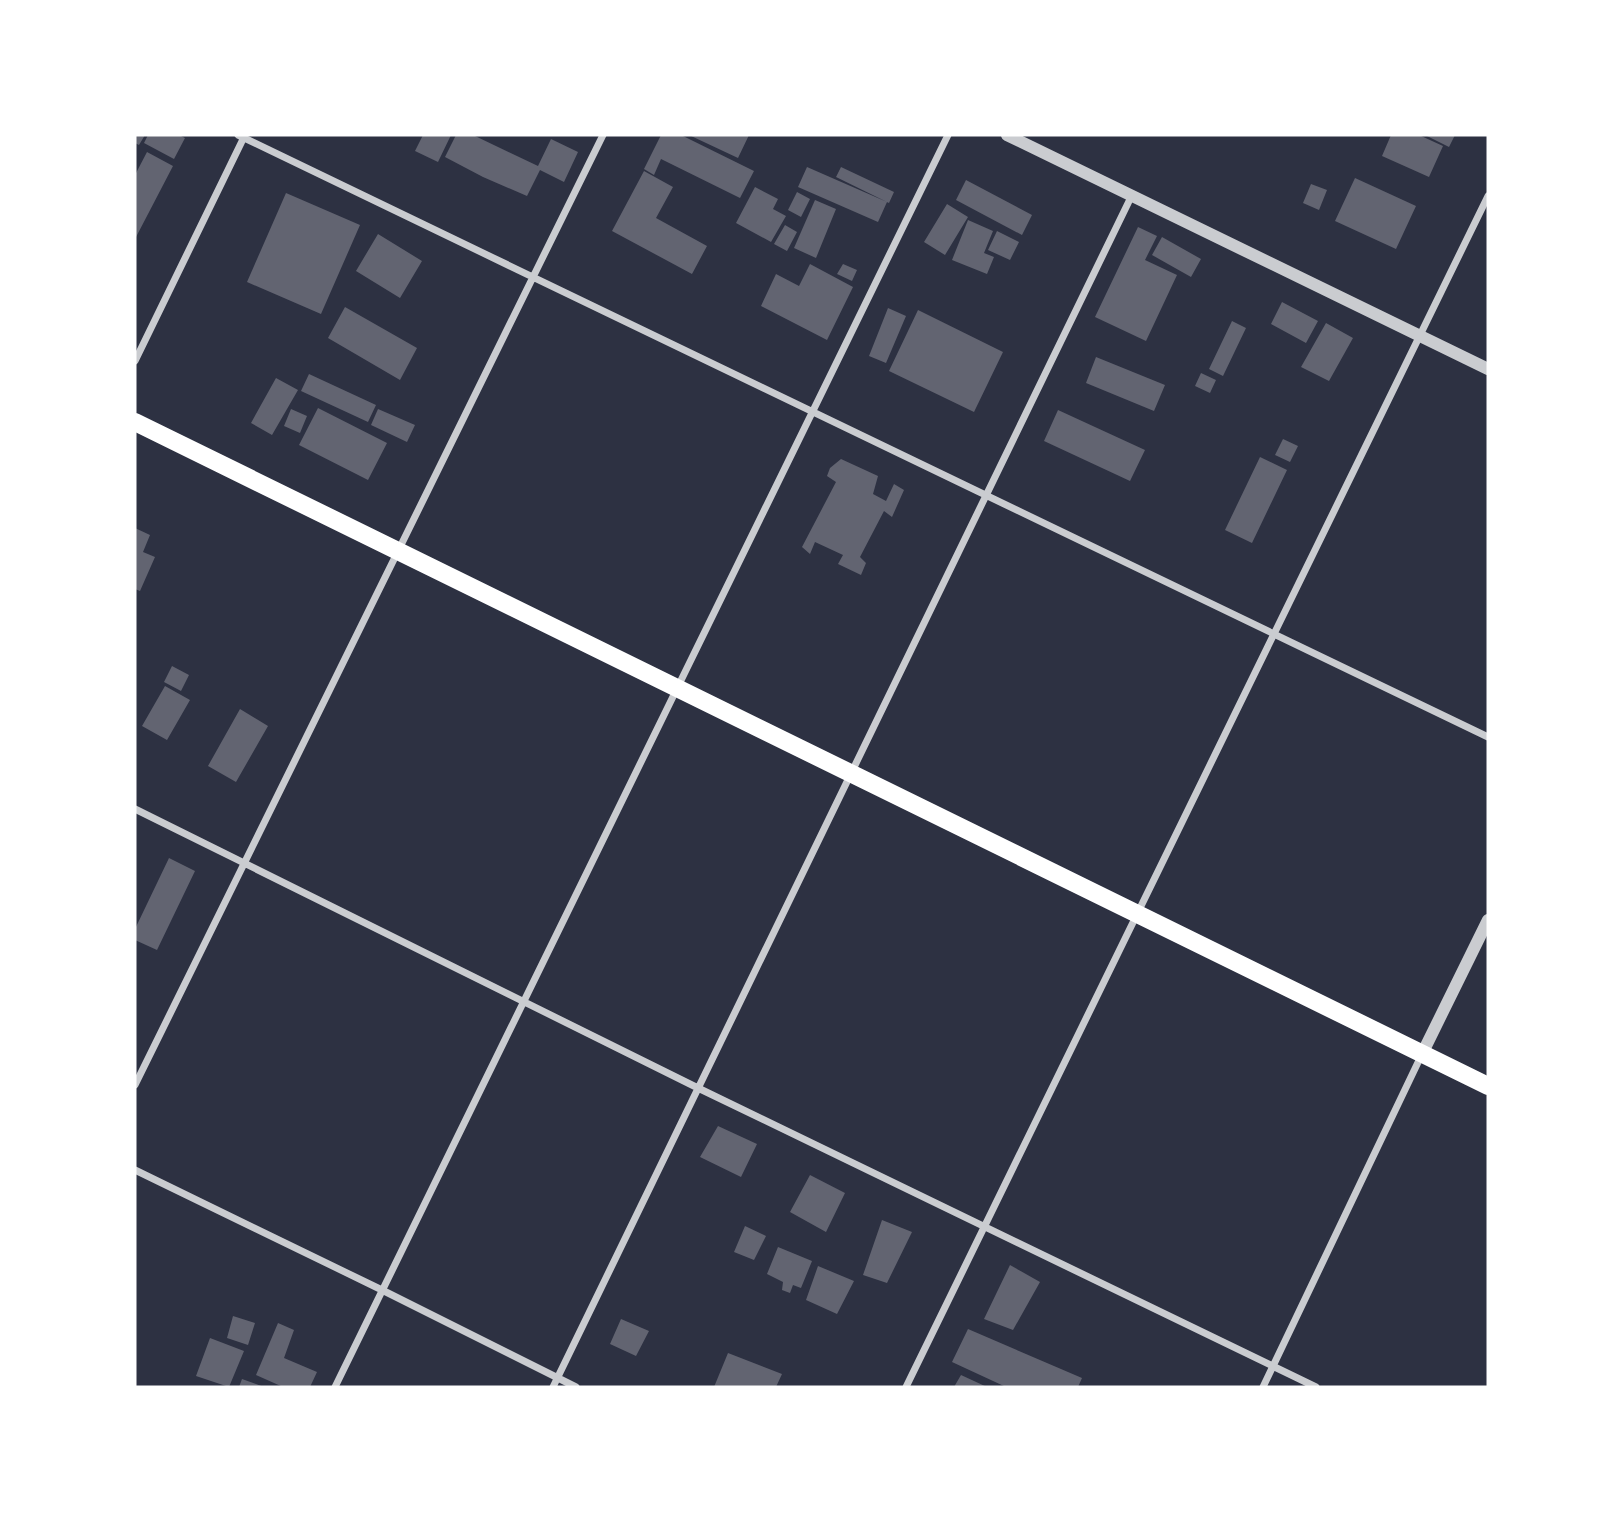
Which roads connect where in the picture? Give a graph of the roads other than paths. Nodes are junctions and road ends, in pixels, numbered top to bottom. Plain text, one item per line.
1 (603, 135) edge
2 (948, 135) edge
3 (1007, 135) edge
4 (242, 136) edge
5 (1132, 195) junction
6 (1488, 196) edge
7 (533, 277) junction
8 (1420, 336) junction
9 (135, 361) edge
10 (1488, 369) edge
11 (813, 411) junction
12 (135, 422) edge
13 (986, 495) junction
14 (398, 551) junction
15 (1274, 634) junction
16 (677, 688) junction
17 (1488, 737) edge
18 (851, 773) junction
19 (135, 809) edge
20 (244, 863) junction
21 (1138, 914) junction
22 (1488, 920) edge
23 (524, 1000) junction
24 (1422, 1054) junction
25 (135, 1085) edge
26 (1488, 1086) edge
27 (698, 1088) junction
28 (135, 1170) edge
29 (985, 1225) junction
30 (382, 1290) junction
31 (1273, 1366) junction
32 (557, 1378) junction
33 (335, 1387) edge
34 (553, 1387) edge
35 (576, 1387) edge
36 (906, 1387) edge
37 (1263, 1387) edge
38 (1316, 1387) edge

1 - 7 street
2 - 11 street
3 - 5 street
4 - 7 street
4 - 9 street
5 - 8 street
5 - 13 street
6 - 8 street
7 - 11 street
7 - 14 street
8 - 10 street
8 - 15 street
11 - 13 street
11 - 16 street
12 - 14 main road
13 - 15 street
13 - 18 street
14 - 16 main road
14 - 20 street
15 - 17 street
15 - 21 street
16 - 18 main road
16 - 23 street
18 - 21 main road
18 - 27 street
19 - 20 street
20 - 23 street
20 - 25 street
21 - 24 main road
21 - 29 street
22 - 24 street
23 - 27 street
23 - 30 street
24 - 26 main road
24 - 31 street
27 - 29 street
27 - 32 street
28 - 30 street
29 - 31 street
29 - 36 street
30 - 32 street
30 - 33 street
31 - 37 street
31 - 38 street
32 - 34 street
32 - 35 street

